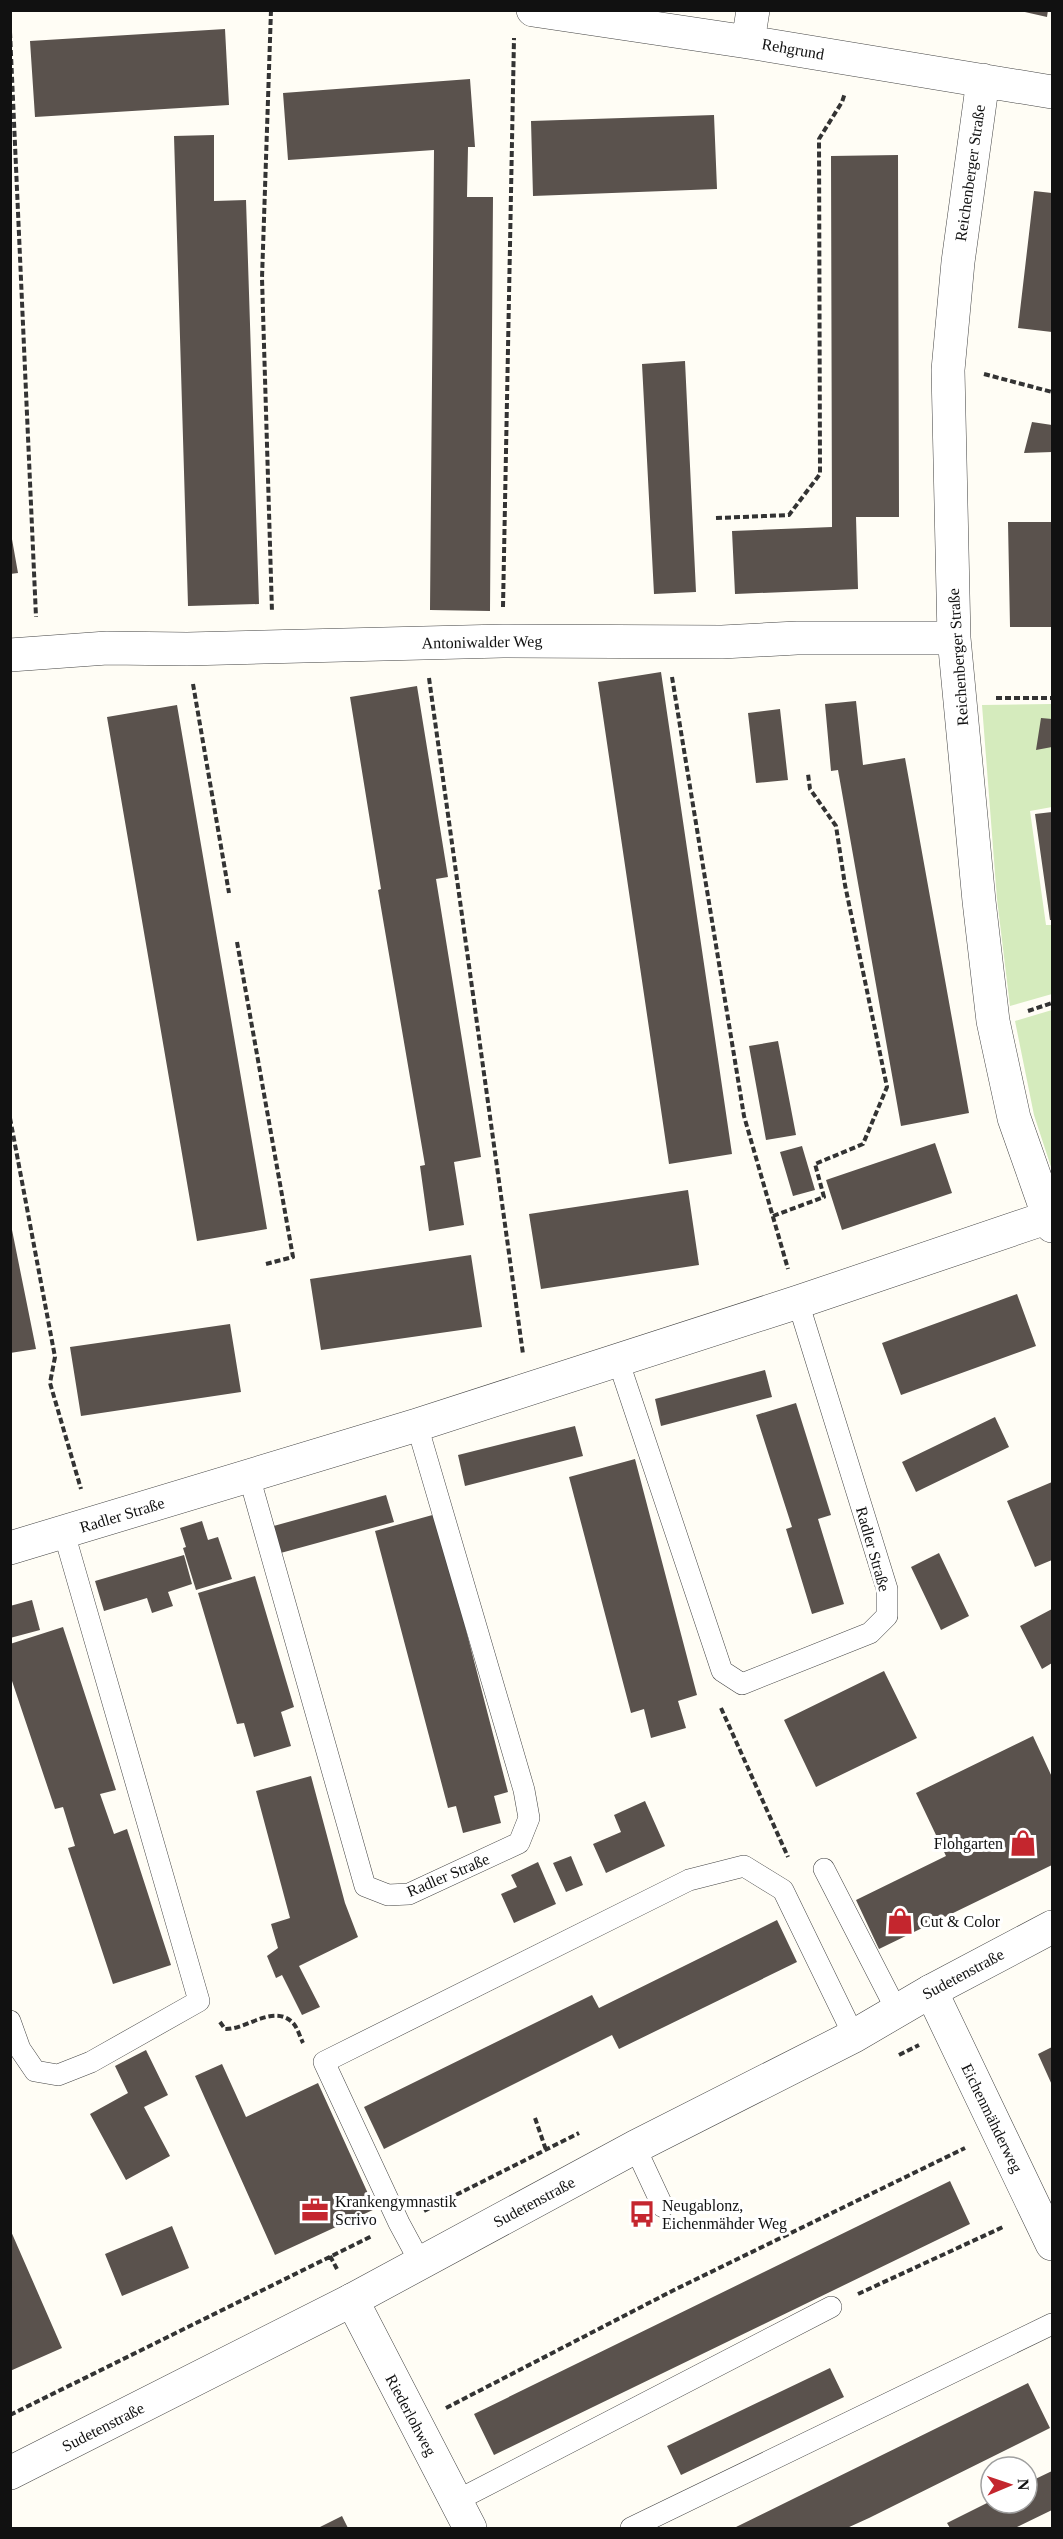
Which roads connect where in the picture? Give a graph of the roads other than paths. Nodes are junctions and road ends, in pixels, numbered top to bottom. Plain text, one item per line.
1 (524, 22) edge
2 (750, 26) edge
3 (983, 80) junction
4 (1053, 92) edge
5 (954, 638) junction
6 (24, 654) edge
7 (1051, 1221) edge
8 (798, 1302) junction
9 (618, 1360) junction
10 (417, 1425) junction
11 (249, 1476) junction
12 (77, 1529) junction
13 (10, 1548) edge
14 (824, 1869) dead end
15 (1053, 1927) edge
16 (931, 1991) junction
17 (897, 2011) junction
18 (10, 2021) edge
19 (854, 2036) junction
20 (635, 2147) junction
21 (663, 2207) dead end
22 (1053, 2244) edge
23 (420, 2262) junction
24 (352, 2300) junction
25 (831, 2307) road end
26 (1053, 2324) edge
27 (11, 2473) edge
28 (463, 2515) edge
29 (631, 2529) edge

1 - 2 street, Rehgrund
2 - 3 street, Rehgrund
3 - 4 street, Rehgrund
3 - 5 street, Reichenberger Straße
5 - 6 street, Antoniwalder Weg
5 - 7 street, Reichenberger Straße
7 - 8 street, Radler Straße
8 - 9 street, Radler Straße
8 - 9 lane, Radler Straße
9 - 10 street, Radler Straße
10 - 11 street, Radler Straße
10 - 11 lane, Radler Straße
11 - 12 street, Radler Straße
12 - 13 street, Radler Straße
12 - 18 lane, Radler Straße
14 - 17 lane
15 - 16 street, Sudetenstraße
16 - 17 street, Sudetenstraße
16 - 22 street, Eichenmähderweg
17 - 19 street, Sudetenstraße
19 - 20 street, Sudetenstraße
19 - 23 lane
20 - 21 lane
20 - 23 street, Sudetenstraße
23 - 24 street, Sudetenstraße
24 - 27 street, Sudetenstraße
24 - 28 street, Riederlohweg
25 - 28 lane
26 - 29 lane

